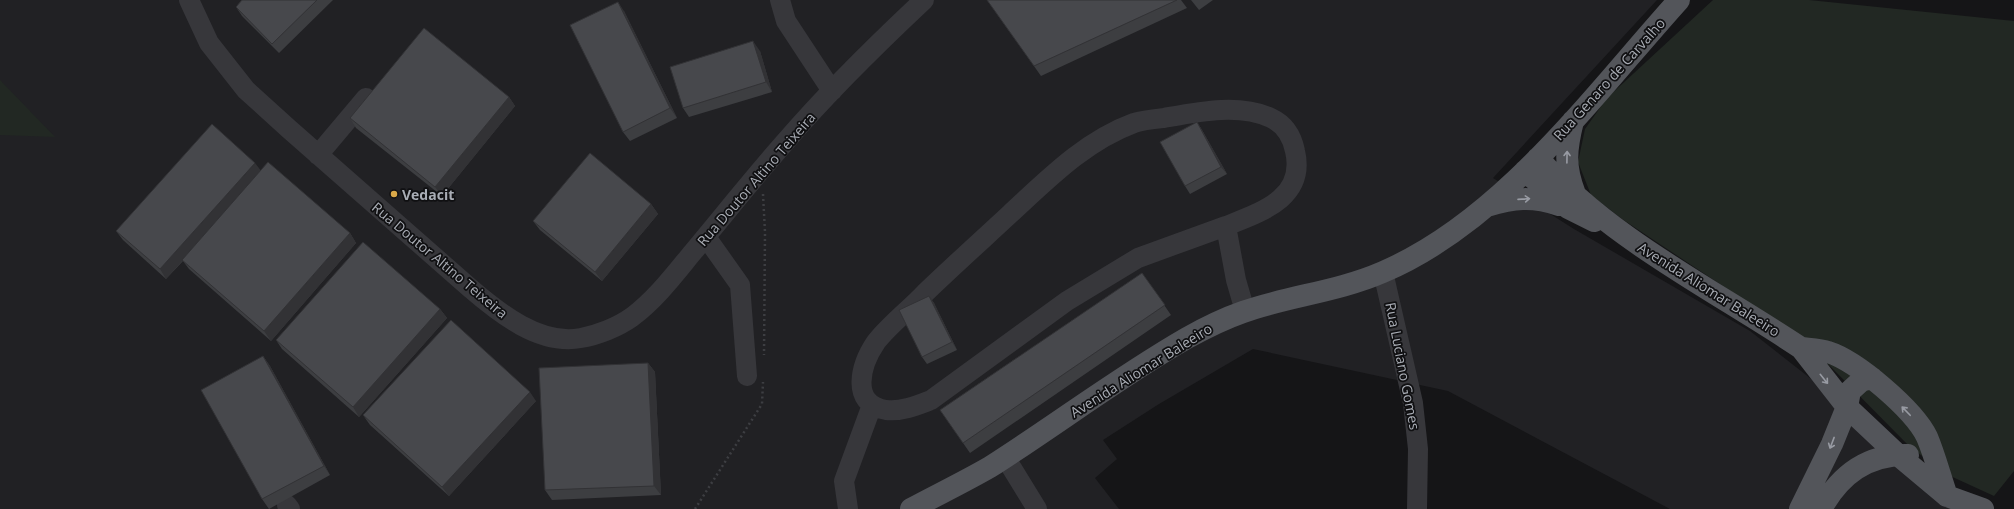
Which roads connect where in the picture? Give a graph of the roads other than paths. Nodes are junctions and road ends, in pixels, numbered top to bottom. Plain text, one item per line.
1 (189, 0) edge
2 (780, 0) edge
3 (924, 0) edge
4 (1679, 0) edge
5 (832, 91) junction
6 (366, 98) edge
7 (1573, 119) junction
8 (318, 155) junction
9 (1531, 164) junction
10 (1572, 201) junction
11 (1485, 206) junction
12 (1226, 226) junction
13 (706, 238) junction
14 (1383, 272) junction
15 (1245, 311) junction
16 (1801, 348) junction
17 (747, 376) dead end
18 (1872, 378) junction
19 (872, 405) junction
20 (1847, 407) junction
21 (1926, 436) junction
22 (1898, 455) junction
23 (1005, 456) junction
24 (1950, 502) edge
25 (850, 507) edge
26 (911, 509) edge
27 (1037, 509) edge
28 (1417, 509) edge
29 (1800, 509) edge
30 (1821, 509) edge
31 (1983, 509) edge

1 - 8 street, Rua Doutor Altino Teixeira
2 - 5 street
3 - 5 street, Rua Doutor Altino Teixeira
4 - 7 main road, Rua Genaro de Carvalho
5 - 13 street, Rua Doutor Altino Teixeira
6 - 8 street
7 - 9 main road, Rua Genaro de Carvalho
10 -> 7 main road
8 - 13 street, Rua Doutor Altino Teixeira
9 - 10 main road, Avenida Aliomar Baleeiro
9 - 11 main road, Avenida Aliomar Baleeiro
11 -> 10 main road
10 - 16 main road, Avenida Aliomar Baleeiro
11 - 14 main road, Avenida Aliomar Baleeiro
12 - 15 street
12 - 19 street
12 - 19 street
13 - 17 street
14 - 15 main road, Avenida Aliomar Baleeiro
14 - 28 street, Rua Luciano Gomes
15 - 23 main road, Avenida Aliomar Baleeiro
16 - 18 main road, Avenida Aliomar Baleeiro
16 -> 20 main road, Avenida Aliomar Baleeiro
18 - 20 main road
21 -> 18 main road, Avenida Aliomar Baleeiro
19 - 25 street
20 - 22 main road, Avenida Aliomar Baleeiro
20 -> 29 main road
21 - 22 main road
21 - 24 main road, Avenida Aliomar Baleeiro
22 - 24 main road, Avenida Aliomar Baleeiro
22 - 30 main road
23 - 26 main road, Avenida Aliomar Baleeiro
23 - 27 street
24 - 31 main road, Avenida Aliomar Baleeiro

